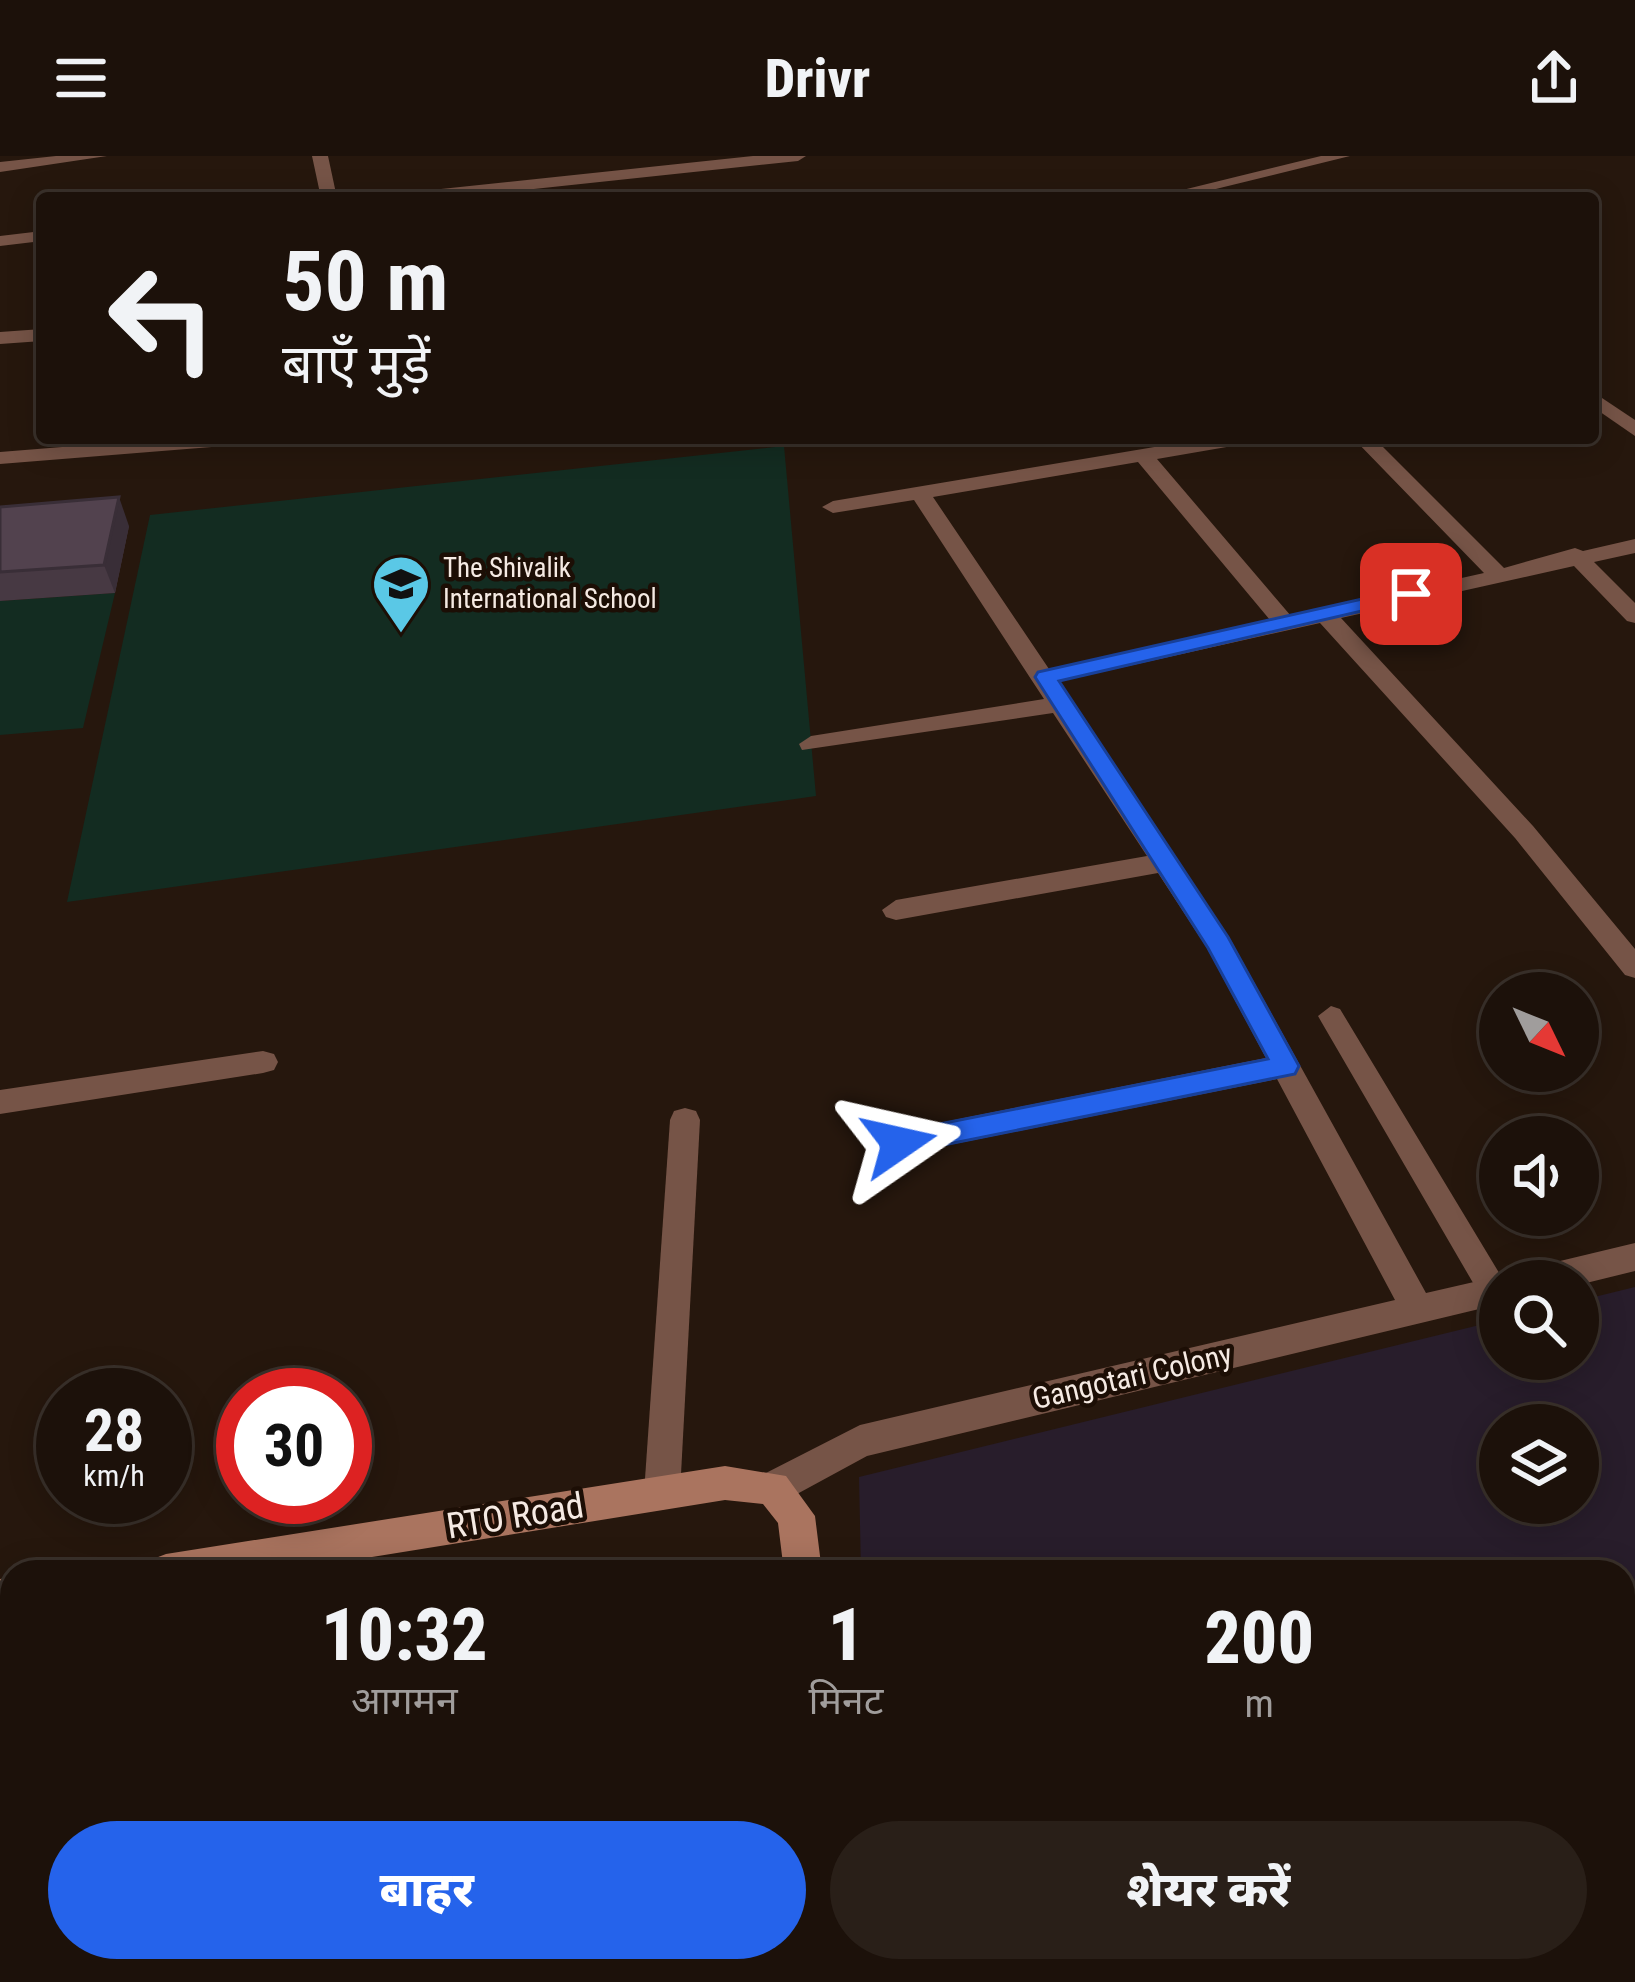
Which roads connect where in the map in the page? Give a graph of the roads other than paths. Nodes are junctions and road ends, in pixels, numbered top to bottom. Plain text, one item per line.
1 (99, 156) edge
2 (320, 156) edge
3 (797, 156) edge
4 (1342, 156) edge
5 (0, 167) edge
6 (328, 192) edge
7 (459, 192) edge
8 (1184, 192) edge
9 (36, 237) edge
10 (0, 241) edge
11 (36, 335) edge
12 (0, 338) edge
13 (1599, 403) edge
14 (1635, 430) edge
15 (174, 444) edge
16 (1208, 444) edge
17 (1369, 444) edge
18 (1143, 455) junction
19 (0, 458) edge
20 (920, 493) junction
21 (833, 507) dead end
22 (1635, 546) edge
23 (1575, 556) junction
24 (1498, 575) junction
25 (1324, 613) junction
26 (1635, 616) edge
27 (1284, 622) junction
28 (1046, 677) junction
29 (1063, 704) junction
30 (812, 744) dead end
31 (1166, 862) junction
32 (896, 910) dead end
33 (1635, 968) edge
34 (1330, 1016) dead end
35 (263, 1062) dead end
36 (1286, 1066) junction
37 (0, 1102) edge
38 (685, 1120) dead end
39 (899, 1143) dead end
40 (1635, 1257) edge
41 (1479, 1260) edge
42 (1599, 1266) edge
43 (1479, 1294) edge
44 (1417, 1309) junction
45 (773, 1487) junction
46 (662, 1493) junction
47 (241, 1560) edge
48 (802, 1560) edge

1 - 5 street
2 - 6 street
3 - 7 street
4 - 8 street
9 - 10 street
11 - 12 street
13 - 14 street
15 - 19 street
16 - 18 street
17 - 24 street
18 - 20 street
18 - 27 street
20 - 21 street
20 - 28 street
22 - 23 street
23 - 24 street
23 - 26 street
24 - 25 street
25 - 27 street
25 - 33 street
27 - 28 street
28 - 29 street
29 - 30 street
29 - 31 street
31 - 32 street
31 - 36 street
34 - 41 lane
35 - 37 street
36 - 39 street
36 - 44 street
38 - 46 street
40 - 42 street
43 - 44 street, Gangotari Colony
44 - 45 street, Gangotari Colony
45 - 46 street, RTO Road
45 - 48 street
46 - 47 street, RTO Road

